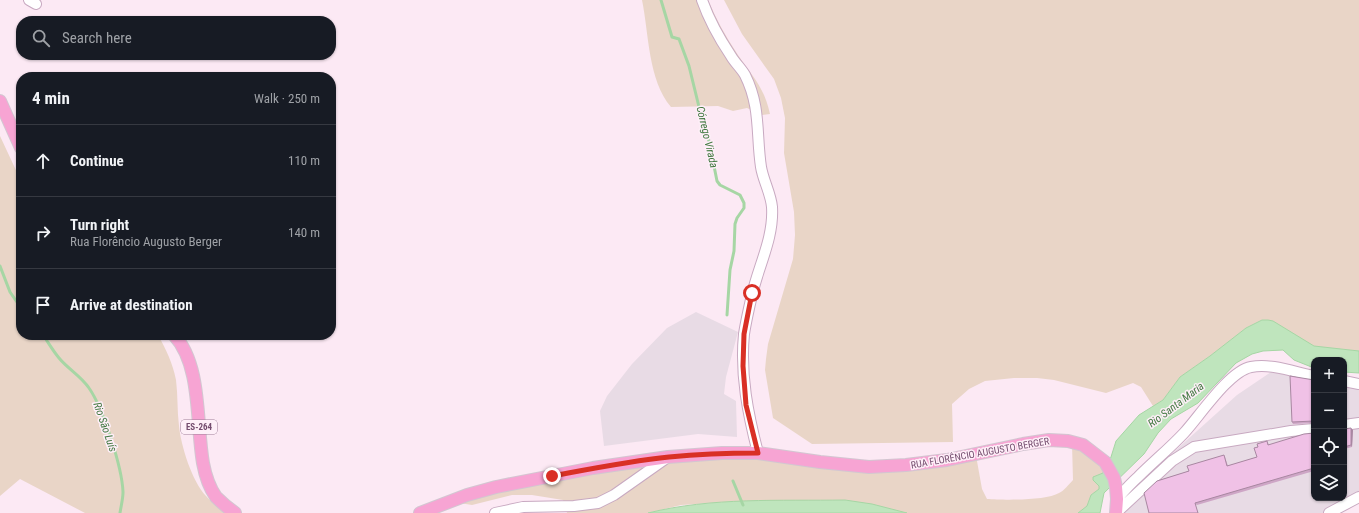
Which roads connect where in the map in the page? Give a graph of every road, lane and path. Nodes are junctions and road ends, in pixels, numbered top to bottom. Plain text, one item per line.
1 (702, 0) edge
2 (0, 101) edge
3 (16, 137) edge
4 (178, 340) edge
5 (1311, 375) edge
6 (1347, 382) edge
7 (1359, 384) edge
8 (1359, 423) edge
9 (1347, 425) edge
10 (1311, 429) edge
11 (758, 453) junction
12 (668, 457) junction
13 (1116, 493) junction
14 (1359, 497) edge
15 (235, 513) edge
16 (420, 513) edge
17 (494, 513) edge
18 (1116, 513) edge
19 (1328, 513) edge

1 - 11 street
2 - 3 main road
4 - 15 main road, ES-264
5 - 13 street
6 - 7 street
8 - 9 street
10 - 18 street
11 - 12 main road, RUA FLORÊNCIO AUGUSTO BERGER
11 - 13 main road, RUA FLORÊNCIO AUGUSTO BERGER
12 - 16 main road, RUA FLORÊNCIO AUGUSTO BERGER
12 - 17 street
13 - 18 main road
14 - 19 street

